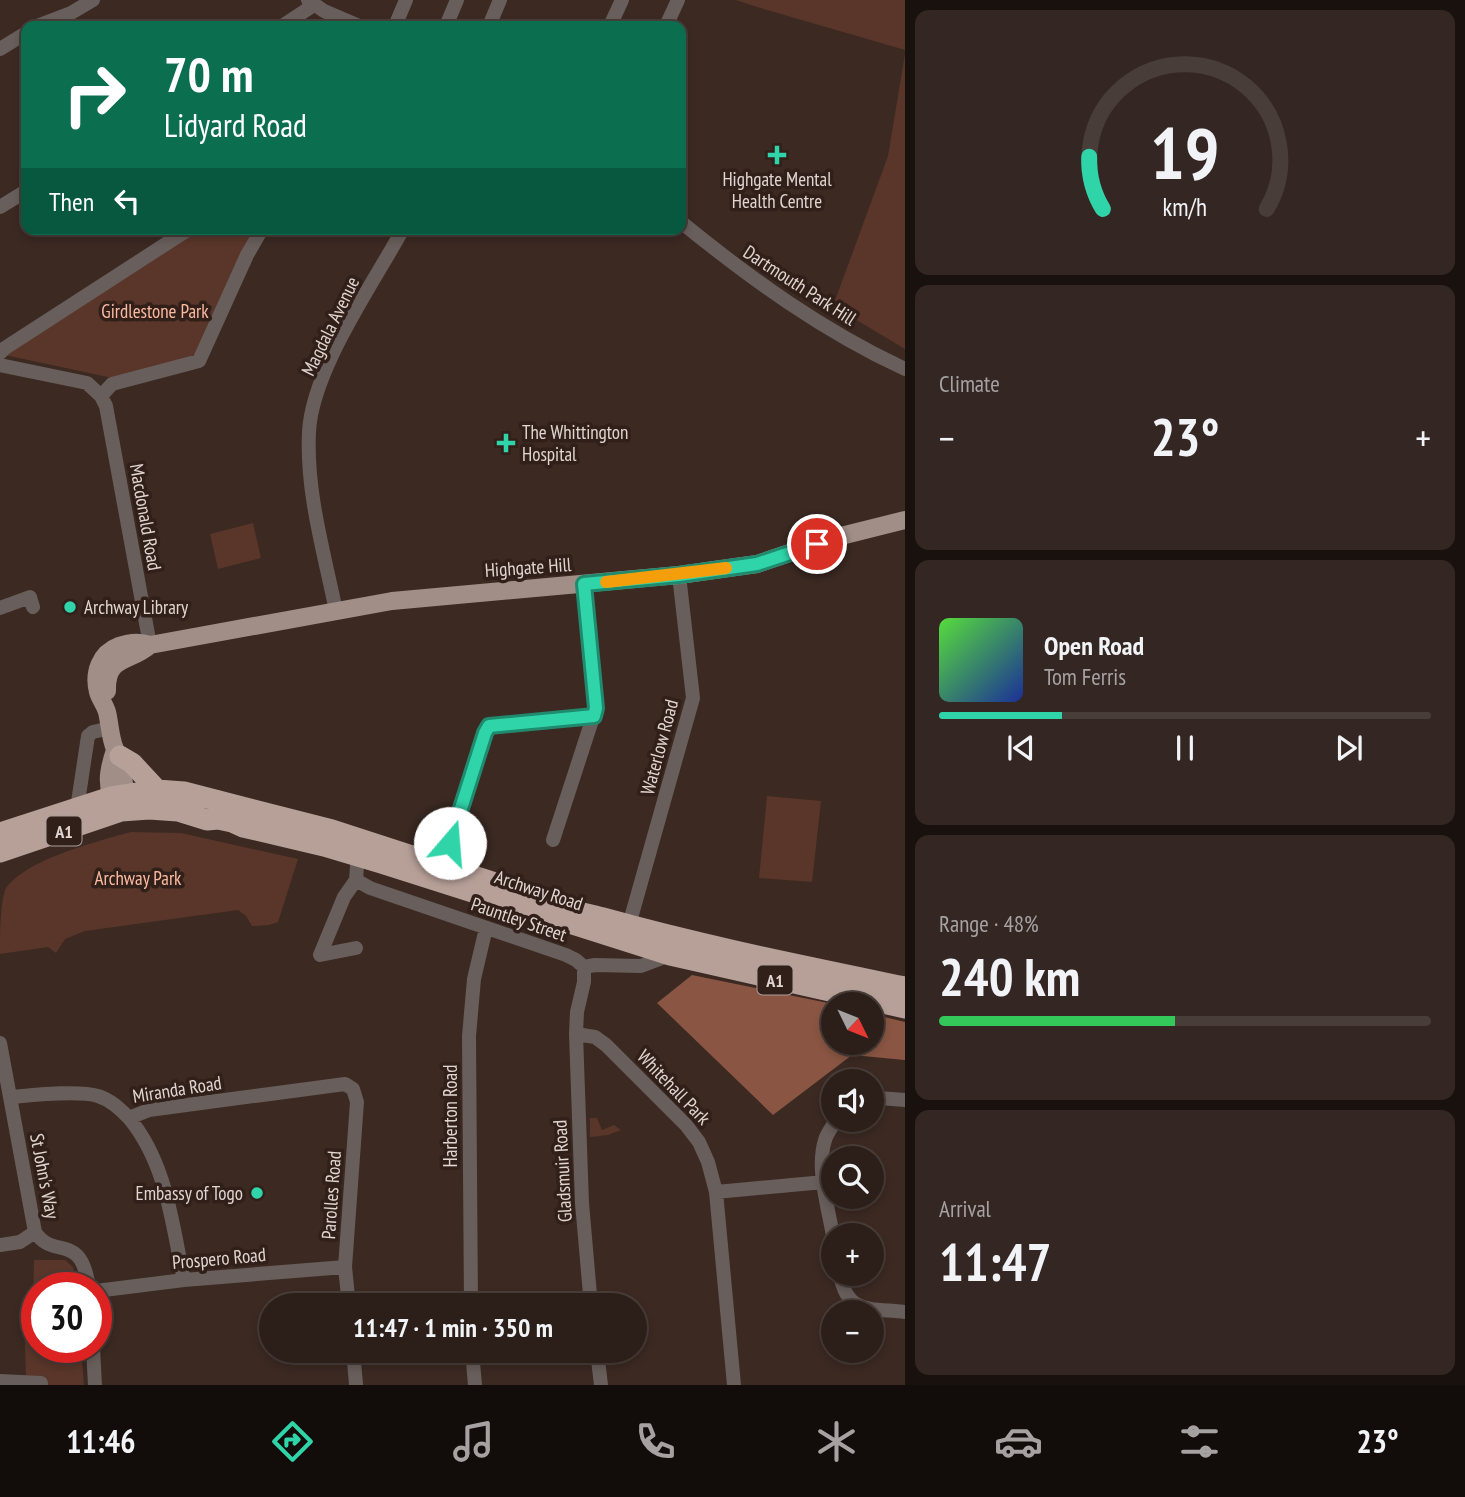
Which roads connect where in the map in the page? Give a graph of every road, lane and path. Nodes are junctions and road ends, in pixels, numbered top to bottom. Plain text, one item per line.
1 (93, 0) edge
2 (406, 0) edge
3 (457, 0) edge
4 (500, 0) edge
5 (622, 0) edge
6 (678, 0) edge
7 (311, 2) edge
8 (50, 21) edge
9 (288, 21) edge
10 (347, 21) edge
11 (397, 21) edge
12 (448, 21) edge
13 (491, 21) edge
14 (612, 21) edge
15 (668, 21) edge
16 (21, 36) edge
17 (0, 49) edge
18 (21, 194) edge
19 (0, 207) edge
20 (686, 226) edge
21 (180, 235) edge
22 (259, 235) edge
23 (400, 235) edge
24 (0, 353) edge
25 (0, 365) edge
26 (905, 369) edge
27 (101, 396) junction
28 (905, 520) edge
29 (679, 575) junction
30 (584, 584) junction
31 (33, 607) dead end
32 (0, 608) edge
33 (336, 611) junction
34 (150, 645) junction
35 (106, 709) junction
36 (594, 716) junction
37 (110, 728) junction
38 (117, 753) junction
39 (157, 790) junction
40 (119, 801) junction
41 (79, 808) junction
42 (553, 840) dead end
43 (1, 849) edge
44 (361, 857) junction
45 (443, 866) junction
46 (356, 880) junction
47 (545, 909) junction
48 (629, 925) junction
49 (486, 928) junction
50 (356, 948) dead end
51 (670, 955) junction
52 (584, 967) junction
53 (905, 987) edge
54 (905, 1008) edge
55 (576, 1034) junction
56 (0, 1043) edge
57 (353, 1089) joint
58 (11, 1097) junction
59 (884, 1098) edge
60 (905, 1100) edge
61 (130, 1118) junction
62 (821, 1182) edge
63 (716, 1192) junction
64 (36, 1232) junction
65 (0, 1245) edge
66 (345, 1267) junction
67 (86, 1272) edge
68 (184, 1279) junction
69 (842, 1286) edge
70 (112, 1288) edge
71 (348, 1293) edge
72 (471, 1293) edge
73 (590, 1293) edge
74 (905, 1312) edge
75 (94, 1363) edge
76 (353, 1363) edge
77 (473, 1363) edge
78 (598, 1363) edge
79 (0, 1381) edge
80 (40, 1385) edge
81 (95, 1385) edge
82 (352, 1385) edge
83 (475, 1385) edge
84 (601, 1385) edge
85 (734, 1385) edge

1 - 8 street
2 - 11 street
3 - 12 street
4 - 13 street
5 - 14 street
6 - 15 street
7 - 9 street
7 - 10 street
16 - 17 street
18 - 19 street
20 - 26 street, Dartmouth Park Hill
21 - 24 street
22 - 27 street
23 - 33 street, Magdala Avenue
25 - 27 street
27 - 34 street, Macdonald Road
28 - 29 main road, Highgate Hill
29 - 30 main road, Highgate Hill
29 - 48 street, Waterlow Road
30 - 33 main road, Highgate Hill
30 - 36 street
31 - 32 street
33 - 34 main road, Highgate Hill
34 - 35 main road, Highgate Hill
34 - 35 main road, Highgate Hill
35 - 37 main road
36 - 42 street
36 - 45 street
37 - 38 main road
37 - 41 street
38 - 39 highway
38 - 40 main road
39 - 40 highway, Archway Road / A1
39 - 45 highway, Archway Road / A1
40 - 41 highway, Archway Road / A1
40 - 43 highway, Archway Road / A1
40 - 44 highway, Archway Road / A1
41 - 43 highway, Archway Road / A1
44 - 46 street
44 - 47 highway, Archway Road / A1
45 - 47 highway, Archway Road / A1
46 - 49 street, Pauntley Street
46 - 50 street
47 - 48 highway, Archway Road / A1
47 - 51 highway, Archway Road / A1
48 - 53 highway, Archway Road / A1
49 - 52 street, Pauntley Street
49 - 72 street, Harberton Road
51 - 52 street
51 - 54 highway, Archway Road / A1
52 - 55 street
55 - 63 street, Whitehall Park
55 - 73 street, Gladsmuir Road
56 - 58 street, St John's Way
57 - 61 street, Miranda Road
57 - 66 street, Parolles Road
58 - 61 street, Miranda Road
58 - 64 street, St John's Way
59 - 60 street
61 - 68 street
62 - 63 street
63 - 85 street, Whitehall Park
64 - 65 street
64 - 67 street, St John's Way
66 - 68 street, Prospero Road
66 - 71 street, Parolles Road
68 - 70 street, Prospero Road
69 - 74 street
75 - 81 street
76 - 82 street
77 - 83 street
78 - 84 street
79 - 80 street

